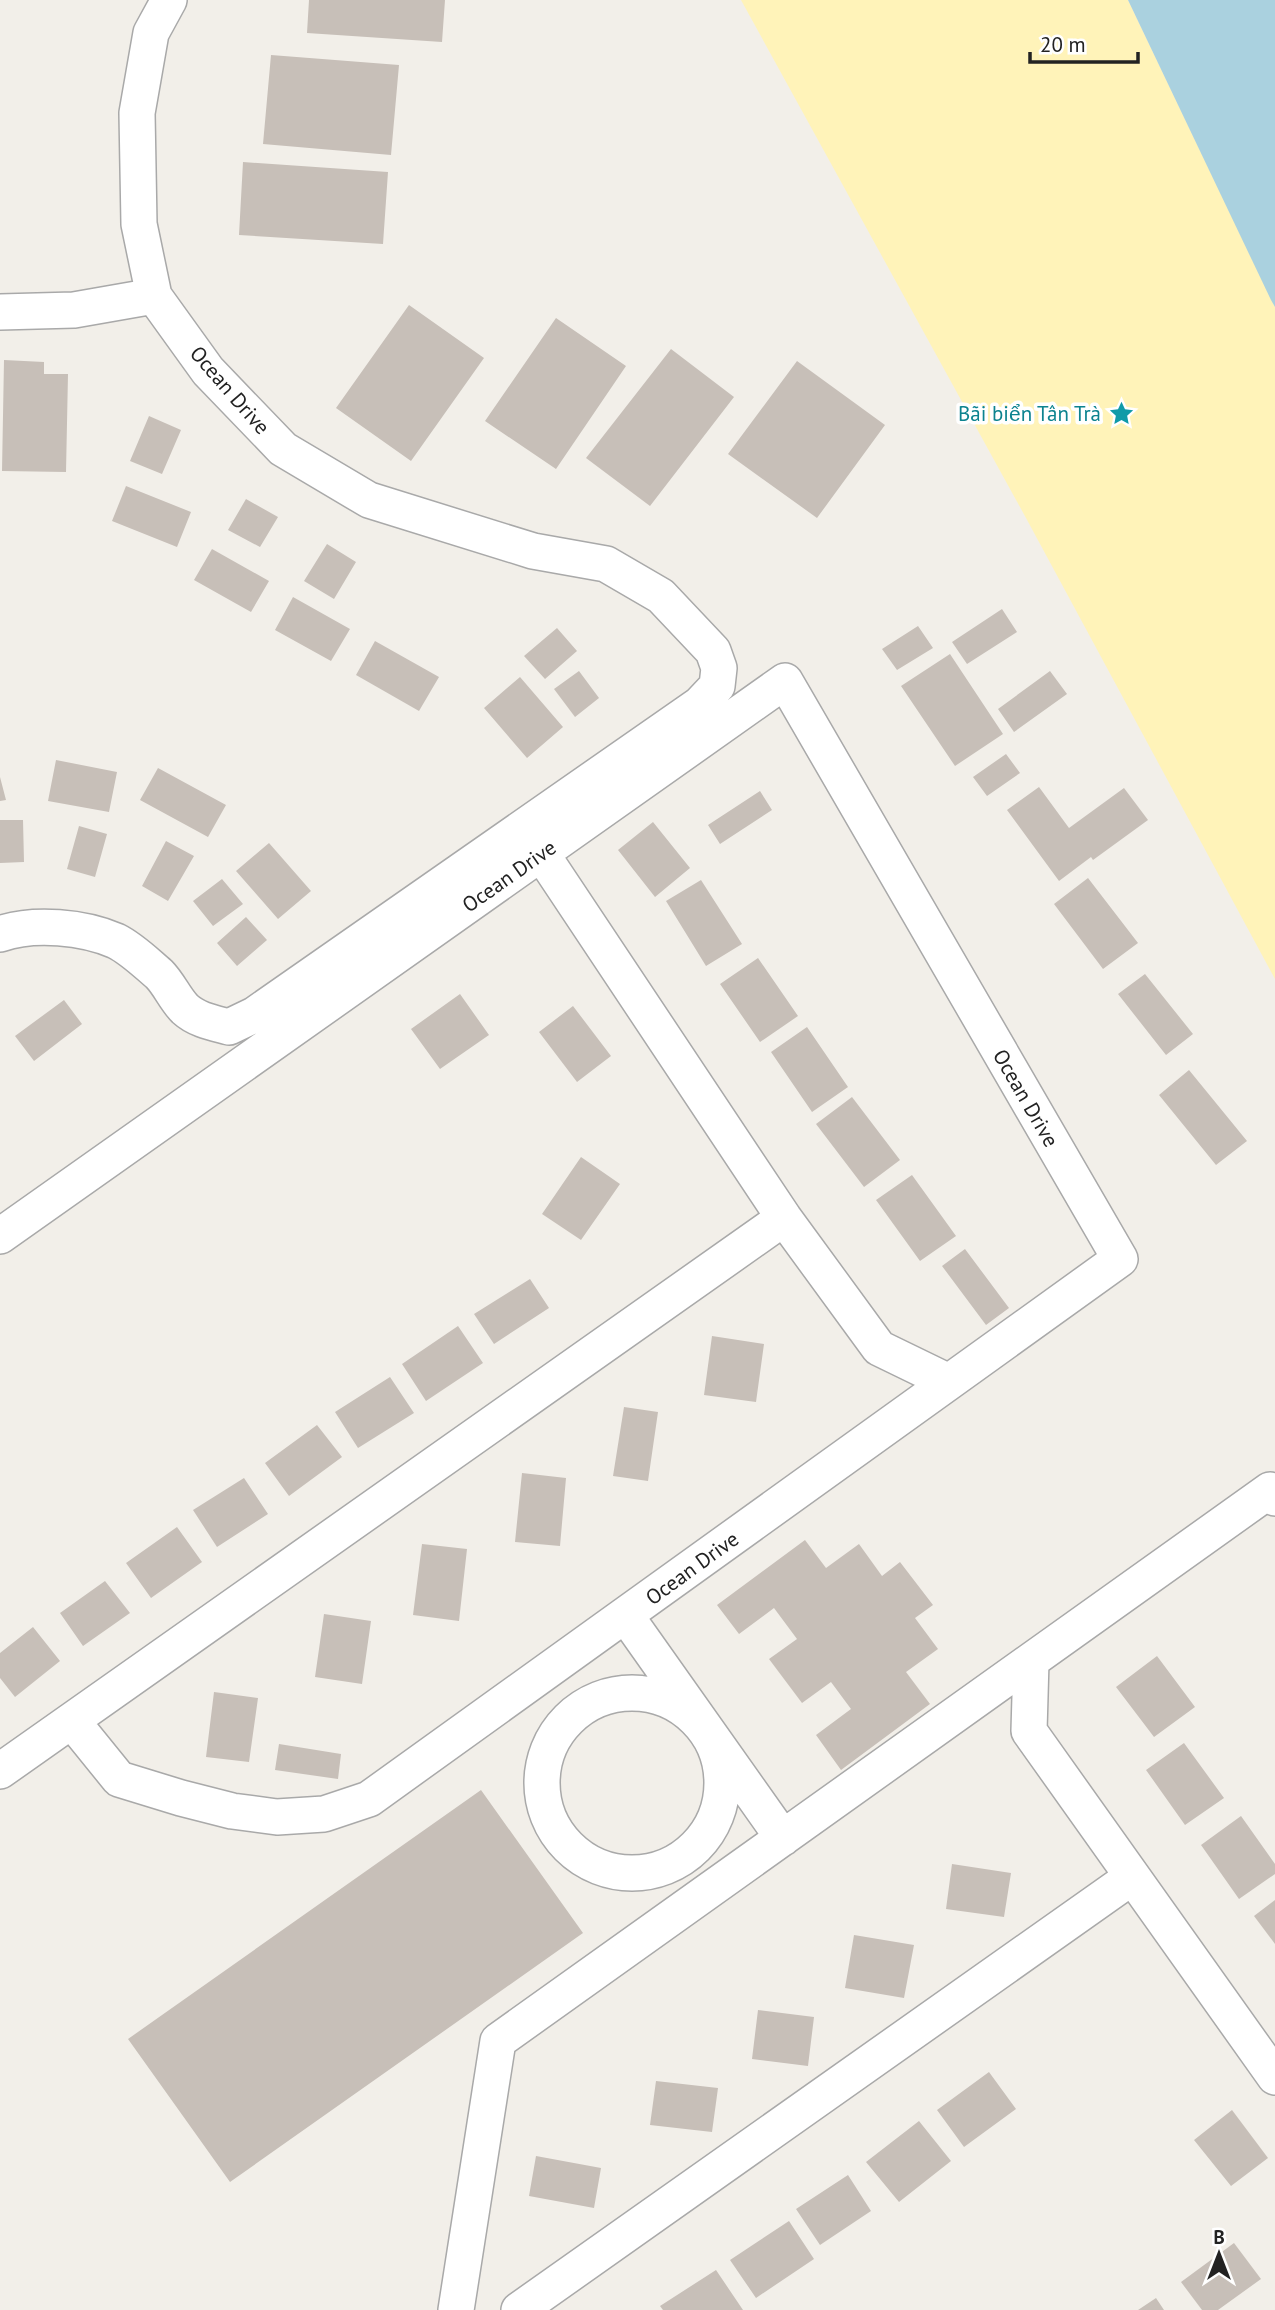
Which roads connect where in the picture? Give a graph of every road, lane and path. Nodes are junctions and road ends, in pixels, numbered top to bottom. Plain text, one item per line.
1 (169, 0) edge
2 (154, 296) junction
3 (0, 312) edge
4 (535, 838) junction
5 (0, 934) edge
6 (784, 1218) junction
7 (0, 1236) edge
8 (949, 1382) junction
9 (1275, 1498) edge
10 (626, 1616) junction
11 (1031, 1661) junction
12 (72, 1721) junction
13 (704, 1727) junction
14 (0, 1771) edge
15 (783, 1838) junction
16 (1132, 1877) junction
17 (1275, 2077) edge
18 (456, 2310) edge
19 (519, 2310) edge

1 - 2 street, Ocean Drive
2 - 3 street
2 - 4 street, Ocean Drive
4 - 5 street
4 - 6 street
4 - 7 street, Ocean Drive
4 - 8 street, Ocean Drive
6 - 8 street
6 - 12 street
8 - 10 street, Ocean Drive
9 - 11 street
10 - 12 street, Ocean Drive
10 - 13 street
11 - 15 street
11 - 16 street
12 - 14 street
13 - 13 street
13 - 15 street
15 - 18 street
16 - 17 street
16 - 19 street

